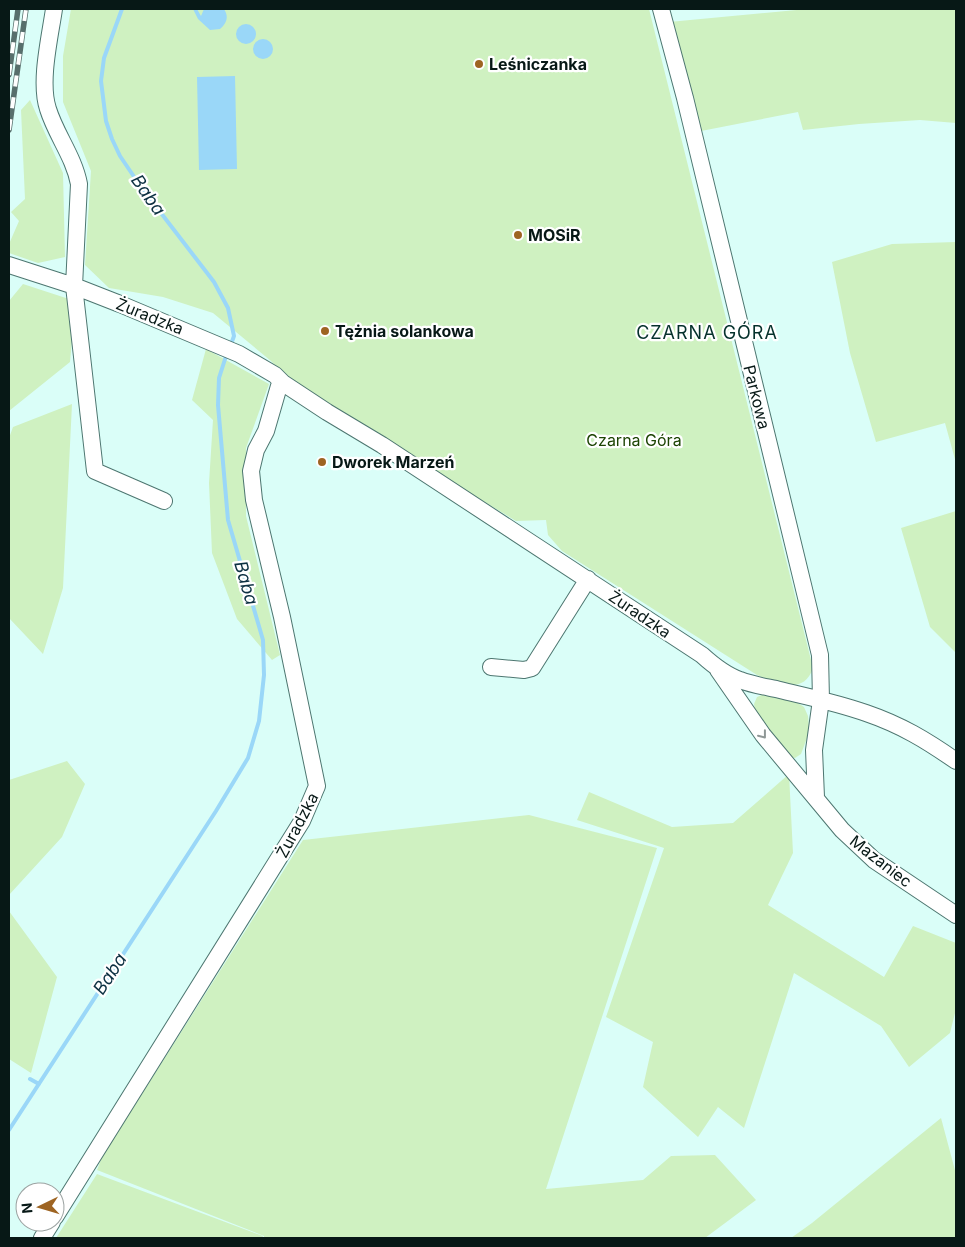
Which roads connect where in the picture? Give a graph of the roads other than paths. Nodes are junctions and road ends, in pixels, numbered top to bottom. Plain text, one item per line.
1 (54, 9) edge
2 (661, 9) edge
3 (9, 265) edge
4 (74, 286) junction
5 (283, 384) junction
6 (164, 501) dead end
7 (588, 579) junction
8 (491, 667) dead end
9 (717, 668) junction
10 (771, 688) junction
11 (821, 700) junction
12 (748, 713) junction
13 (814, 750) junction
14 (781, 755) junction
15 (956, 761) edge
16 (816, 797) junction
17 (956, 915) edge
18 (65, 1201) edge

1 - 4 street
2 - 11 street, Parkowa
3 - 4 street, Żuradzka
4 - 5 street, Żuradzka
4 - 6 street
5 - 7 street, Żuradzka
5 - 18 street, Żuradzka
7 - 8 street
7 - 9 street, Żuradzka
9 - 10 street
9 - 12 street, Mazaniec
10 - 11 street
10 - 12 street
11 - 13 street, Parkowa
11 - 15 street
12 -> 14 street, Mazaniec
13 - 14 street
13 - 16 street, Parkowa
14 - 16 street, Mazaniec
16 - 17 street, Mazaniec

